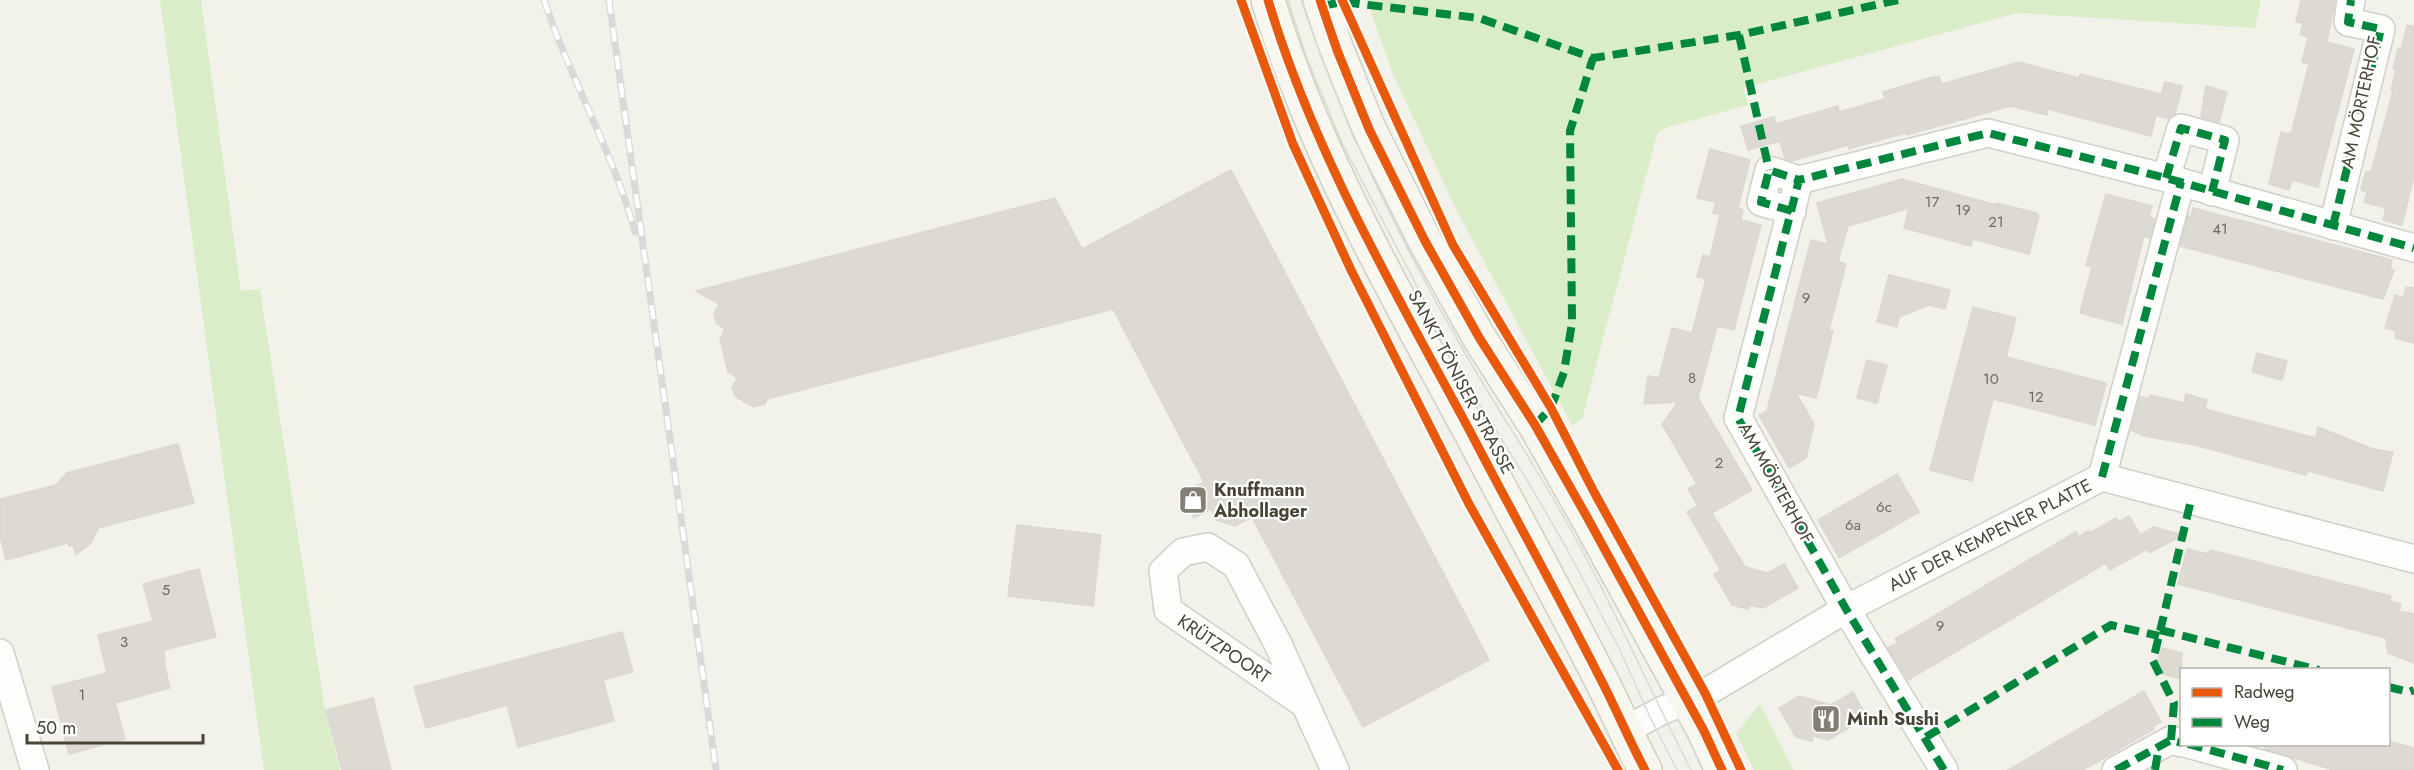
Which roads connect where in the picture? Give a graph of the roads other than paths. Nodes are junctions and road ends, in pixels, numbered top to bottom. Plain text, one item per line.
1 (1268, 0) edge
2 (1320, 0) edge
3 (2351, 0) edge
4 (2174, 180) junction
5 (2212, 192) junction
6 (2333, 226) junction
7 (2414, 248) edge
8 (2102, 477) junction
9 (2414, 559) edge
10 (1846, 609) junction
11 (0, 653) edge
12 (1686, 700) junction
13 (1303, 703) junction
14 (1626, 730) junction
15 (2180, 743) edge
16 (2195, 746) edge
17 (34, 770) edge
18 (1335, 770) edge
19 (1645, 770) edge
20 (1722, 770) edge
21 (1944, 770) edge
22 (2116, 770) edge
23 (2283, 770) edge

1 - 14 main road, SANKT TÖNISER STRASSE
2 - 12 main road, SANKT TÖNISER STRASSE
3 - 6 street, AM MÖRTERHOF
4 - 5 street, AM MÖRTERHOF
4 - 5 street
4 - 8 street
4 - 10 street, AM MÖRTERHOF
5 - 6 street, AM MÖRTERHOF
6 - 7 street, AM MÖRTERHOF
8 - 9 street, AUF DER KEMPENER PLATTE
8 - 10 street, AUF DER KEMPENER PLATTE
10 - 12 street, AUF DER KEMPENER PLATTE
10 - 21 street, AM MÖRTERHOF
11 - 17 street
12 - 14 street, AUF DER KEMPENER PLATTE
12 - 20 main road, SANKT TÖNISER STRASSE
13 - 13 street, KRÜTZPOORT
13 - 18 street, KRÜTZPOORT
14 - 19 main road, SANKT TÖNISER STRASSE
15 - 22 street
16 - 23 street

